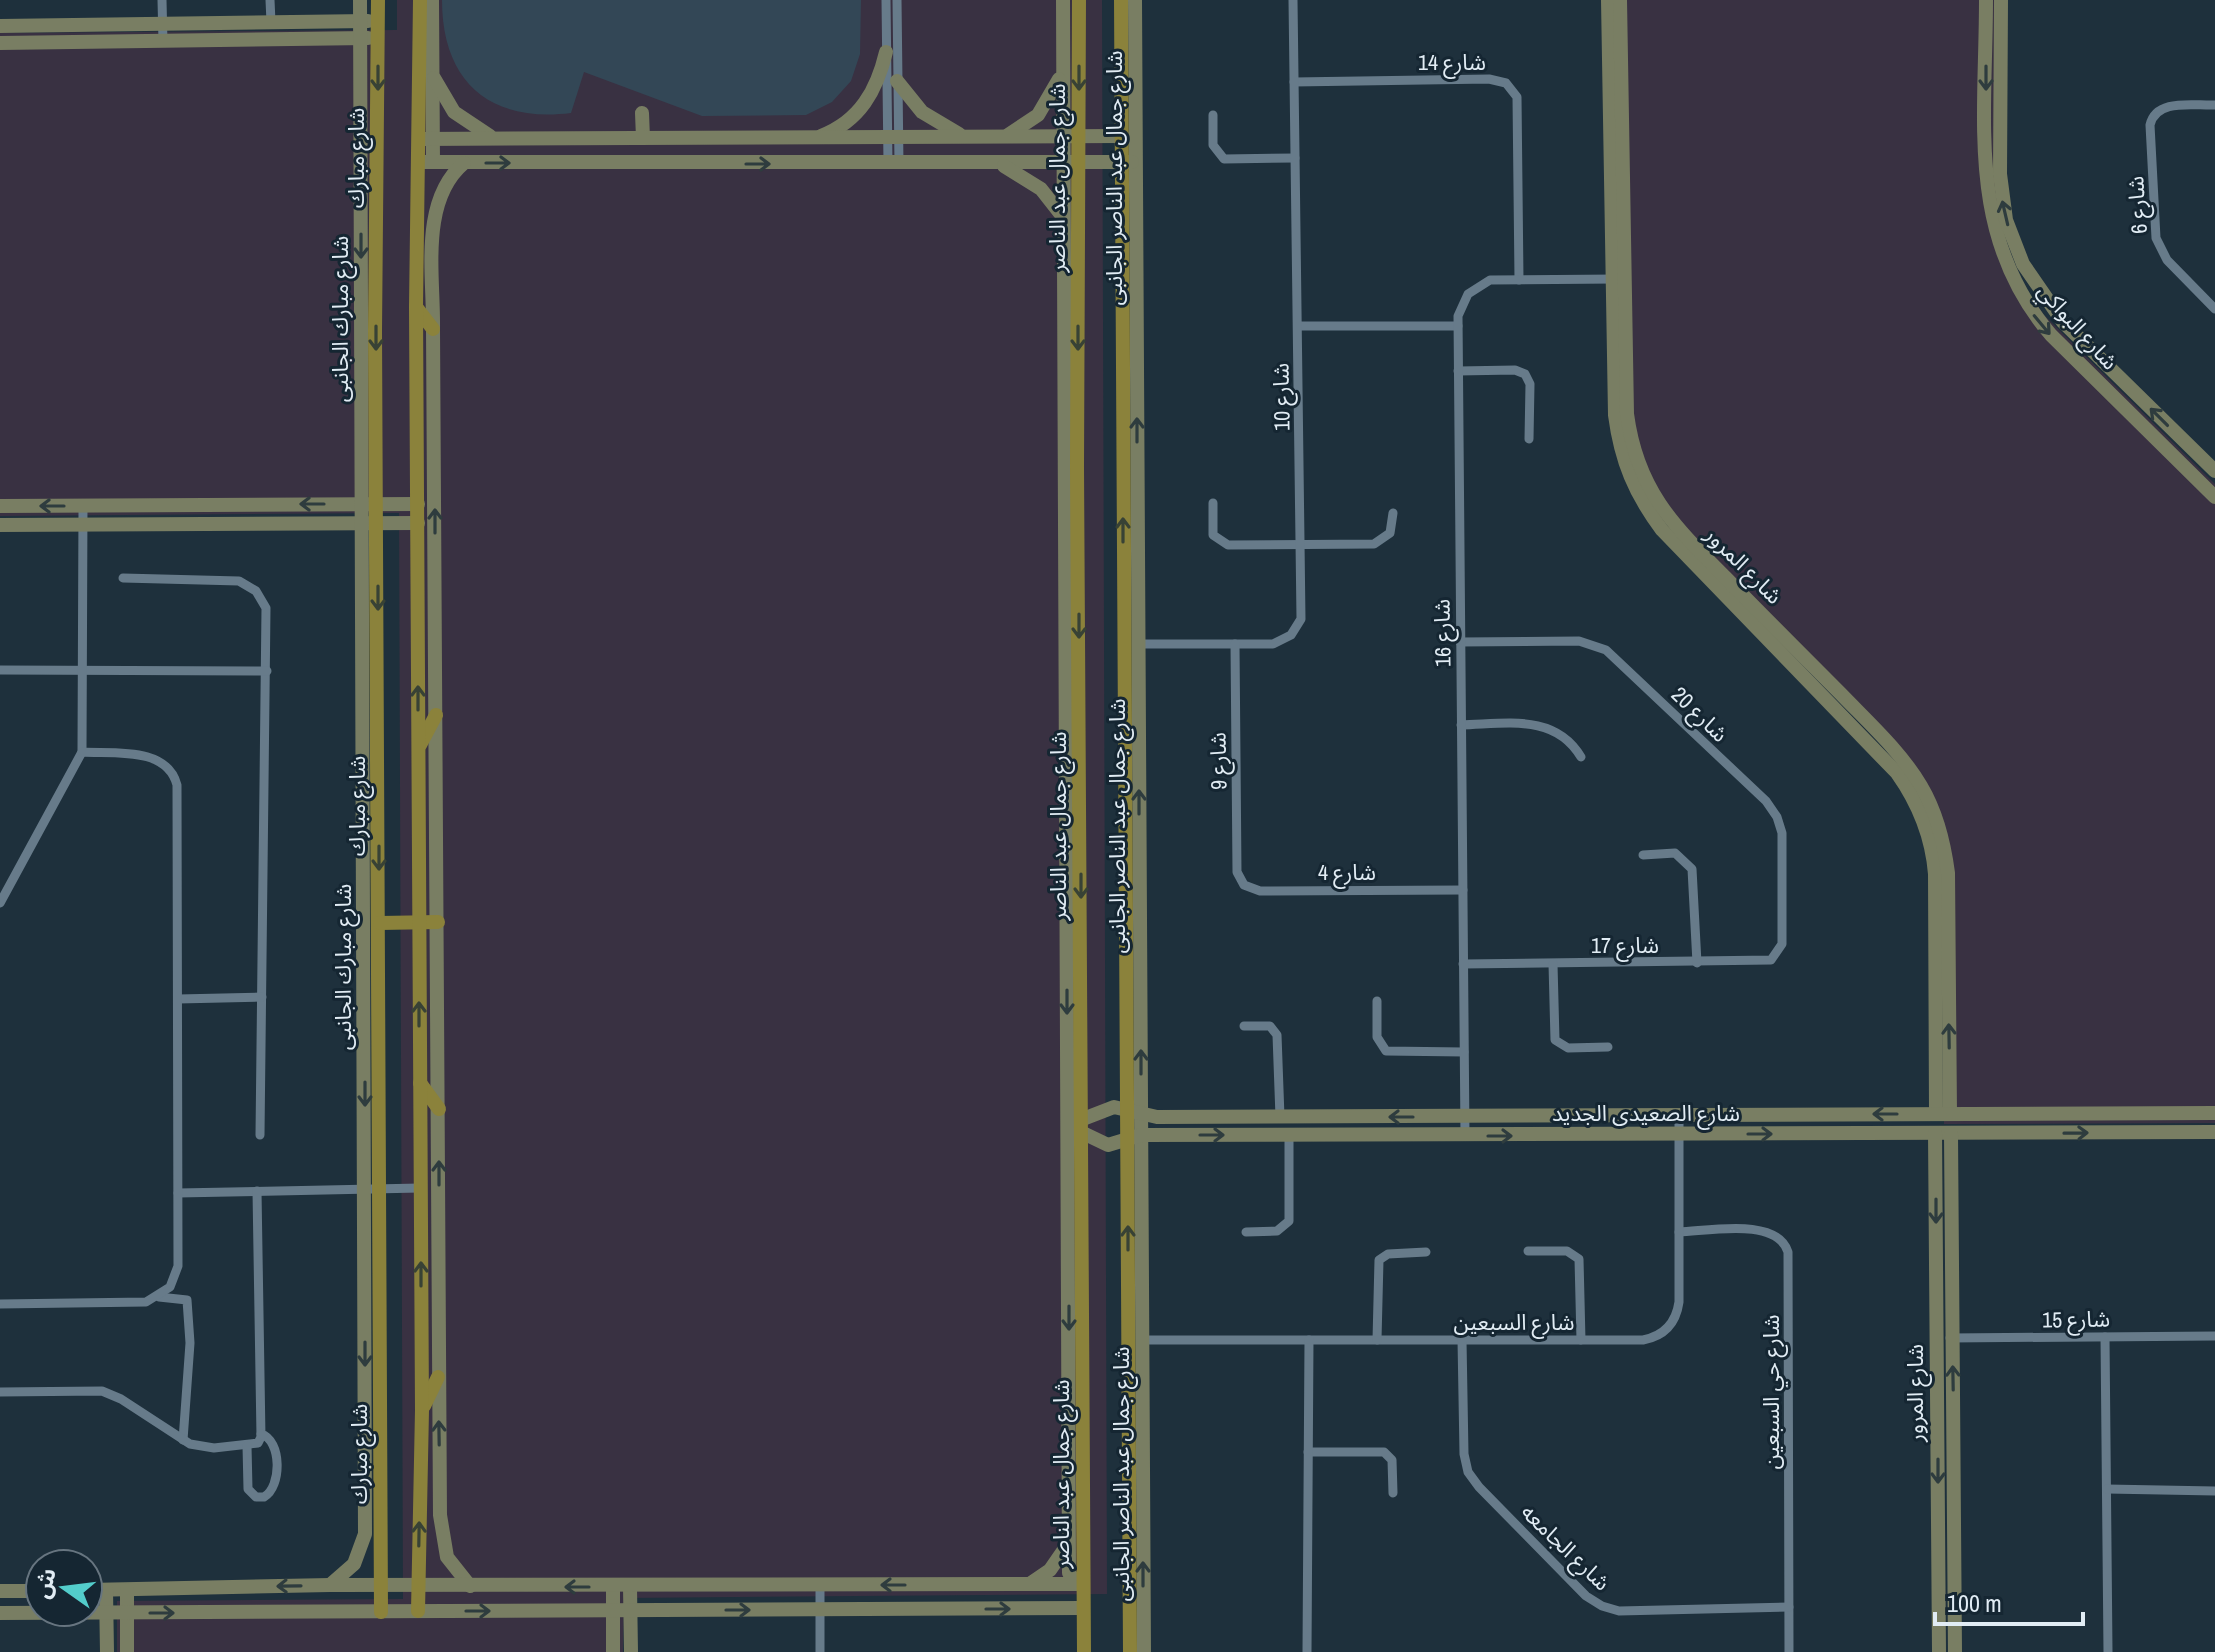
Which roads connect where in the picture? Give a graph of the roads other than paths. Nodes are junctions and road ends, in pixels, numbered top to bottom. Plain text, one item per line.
1 (162, 0) edge
2 (270, 0) edge
3 (360, 0) edge
4 (378, 0) edge
5 (420, 0) edge
6 (432, 0) edge
7 (886, 0) edge
8 (897, 0) edge
9 (1063, 0) edge
10 (1079, 0) edge
11 (1121, 0) edge
12 (1135, 0) edge
13 (1293, 0) edge
14 (1608, 0) edge
15 (1620, 0) edge
16 (1986, 0) edge
17 (2001, 0) edge
18 (361, 21) junction
19 (378, 21) junction
20 (272, 22) junction
21 (163, 24) junction
22 (0, 26) edge
23 (360, 38) junction
24 (379, 38) junction
25 (273, 39) junction
26 (163, 42) junction
27 (0, 43) edge
28 (891, 52) junction
29 (1063, 63) junction
30 (432, 69) junction
31 (897, 81) junction
32 (1294, 82) junction
33 (2215, 105) edge
34 (642, 113) dead end
35 (1213, 115) dead end
36 (1079, 136) junction
37 (1121, 136) junction
38 (967, 137) junction
39 (1001, 137) junction
40 (1063, 137) junction
41 (426, 138) junction
42 (494, 138) junction
43 (598, 138) junction
44 (643, 138) junction
45 (813, 138) junction
46 (893, 138) junction
47 (1295, 158) junction
48 (427, 162) junction
49 (1128, 162) junction
50 (464, 163) junction
51 (1063, 163) junction
52 (1080, 163) junction
53 (598, 164) junction
54 (894, 164) junction
55 (1000, 165) junction
56 (1064, 218) junction
57 (1619, 279) junction
58 (1519, 280) junction
59 (416, 307) junction
60 (2215, 309) edge
61 (1298, 326) junction
62 (1458, 326) junction
63 (433, 329) junction
64 (1458, 371) junction
65 (1529, 439) dead end
66 (1071, 468) junction
67 (2215, 471) edge
68 (2215, 497) edge
69 (1213, 503) dead end
70 (370, 504) junction
71 (418, 504) junction
72 (0, 506) edge
73 (83, 506) junction
74 (1393, 513) dead end
75 (370, 523) junction
76 (418, 523) junction
77 (0, 525) edge
78 (83, 525) junction
79 (1301, 545) junction
80 (123, 578) dead end
81 (1460, 642) junction
82 (1138, 644) junction
83 (1235, 644) junction
84 (83, 668) junction
85 (0, 670) edge
86 (267, 671) junction
87 (436, 715) junction
88 (1072, 715) joint
89 (1461, 725) junction
90 (418, 749) junction
91 (82, 752) junction
92 (1581, 757) dead end
93 (1643, 855) dead end
94 (1238, 877) joint
95 (1463, 890) junction
96 (0, 903) edge
97 (438, 922) junction
98 (380, 923) junction
99 (419, 923) junction
100 (1781, 949) joint
101 (1074, 956) junction
102 (1697, 963) junction
103 (1463, 964) junction
104 (1553, 964) junction
105 (262, 997) junction
106 (178, 999) junction
107 (1377, 1001) dead end
108 (1244, 1026) dead end
109 (1608, 1047) dead end
110 (1464, 1052) junction
111 (420, 1082) junction
112 (439, 1109) junction
113 (1134, 1111) junction
114 (1943, 1113) junction
115 (2035, 1113) junction
116 (2215, 1113) edge
117 (1679, 1115) junction
118 (1464, 1116) junction
119 (1280, 1117) junction
120 (1083, 1126) junction
121 (2215, 1132) edge
122 (1943, 1133) junction
123 (2035, 1133) junction
124 (260, 1135) dead end
125 (1289, 1135) junction
126 (1679, 1135) junction
127 (1465, 1136) junction
128 (1134, 1137) junction
129 (420, 1188) junction
130 (365, 1189) junction
131 (381, 1189) junction
132 (257, 1191) junction
133 (178, 1193) junction
134 (1246, 1232) dead end
135 (1679, 1232) junction
136 (1528, 1251) dead end
137 (1426, 1252) dead end
138 (1135, 1270) junction
139 (159, 1297) junction
140 (0, 1304) edge
141 (2215, 1336) edge
142 (2105, 1337) junction
143 (1945, 1338) junction
144 (1142, 1340) junction
145 (1309, 1340) junction
146 (1377, 1340) junction
147 (1462, 1340) junction
148 (1581, 1340) junction
149 (438, 1377) junction
150 (0, 1392) edge
151 (422, 1410) junction
152 (1076, 1411) junction
153 (1135, 1420) junction
154 (261, 1434) junction
155 (183, 1440) junction
156 (247, 1446) junction
157 (1308, 1452) junction
158 (2107, 1489) junction
159 (2215, 1491) edge
160 (1393, 1493) dead end
161 (1070, 1536) junction
162 (1082, 1583) junction
163 (1028, 1584) junction
164 (330, 1585) junction
165 (381, 1585) junction
166 (820, 1585) junction
167 (418, 1586) junction
168 (470, 1586) junction
169 (613, 1587) junction
170 (630, 1587) junction
171 (106, 1590) joint
172 (127, 1590) junction
173 (0, 1591) edge
174 (24, 1591) edge
175 (1789, 1607) junction
176 (1083, 1608) junction
177 (613, 1610) junction
178 (631, 1610) junction
179 (820, 1610) junction
180 (418, 1611) junction
181 (381, 1612) junction
182 (0, 1613) edge
183 (107, 1613) junction
184 (127, 1613) junction
185 (107, 1652) edge
186 (127, 1652) edge
187 (613, 1652) edge
188 (631, 1652) edge
189 (820, 1652) edge
190 (1084, 1652) edge
191 (1130, 1652) edge
192 (1144, 1652) edge
193 (1307, 1652) edge
194 (1789, 1652) edge
195 (1939, 1652) edge
196 (1955, 1652) edge
197 (2108, 1652) edge

1 - 21 street
2 - 20 street
3 - 18 main road, شارع مبارك الجانبى
4 - 19 main road, شارع مبارك
5 - 41 main road
6 - 30 main road
7 - 28 street
8 - 28 street
9 - 29 main road
10 -> 36 main road, شارع جمال عبد الناصر
11 - 37 main road
12 - 49 main road, شارع جمال عبد الناصر الجانبى
13 - 32 street, شارع 10
14 - 57 main road, شارع المرور
15 - 57 main road, شارع المرور
16 -> 68 main road, شارع البواكي
67 -> 17 main road, شارع البواكي
18 - 19 main road
18 - 20 main road
18 - 23 main road, شارع مبارك الجانبى
19 - 24 main road, شارع مبارك
20 - 21 main road
20 - 25 main road
21 - 22 main road
21 - 26 street
23 - 24 main road
23 - 25 main road
23 -> 70 main road, شارع مبارك الجانبى
24 -> 70 main road, شارع مبارك
25 - 26 main road
26 - 27 main road
28 - 31 street
28 - 45 main road
28 - 46 street
29 - 39 main road
29 - 40 main road
30 - 41 main road
30 - 42 main road
31 - 38 main road
31 - 46 street
32 - 47 street, شارع 10
32 - 58 street, شارع 14
33 - 60 street, شارع 6
34 - 44 main road
35 - 47 street
36 - 37 main road
36 - 40 main road
36 - 52 main road, شارع جمال عبد الناصر
37 - 49 main road
38 - 39 main road
38 - 46 main road
39 - 40 main road
40 - 51 main road
41 - 42 main road
41 - 48 main road
42 - 43 main road
43 - 44 main road
43 - 53 main road
44 - 45 main road
45 - 46 main road
46 - 54 street
47 - 61 street, شارع 10
48 - 50 main road
48 - 59 main road
49 - 52 main road
82 -> 49 main road, شارع جمال عبد الناصر الجانبى
113 -> 49 main road
50 -> 53 main road
50 - 63 main road
51 - 52 main road
51 - 55 main road
51 - 56 main road
52 -> 66 main road, شارع جمال عبد الناصر
53 -> 54 main road
54 - 55 main road
55 - 56 main road
56 - 66 main road
57 - 58 street, شارع 16
57 - 114 main road, شارع المرور
58 - 62 street, شارع 16
59 - 63 main road
59 - 71 main road
61 - 62 street
61 - 79 street, شارع 10
62 - 64 street, شارع 16
87 -> 63 main road
64 - 65 street
64 - 81 street, شارع 16
66 -> 88 main road, شارع جمال عبد الناصر
69 - 79 street
70 - 71 main road
70 -> 73 main road
70 - 75 main road, شارع مبارك
71 - 76 main road
73 -> 72 main road
73 - 78 street
74 - 79 street
75 - 76 main road
75 - 78 main road
75 -> 98 main road, شارع مبارك
75 -> 130 main road, شارع مبارك الجانبى
90 -> 76 main road
77 - 78 main road
78 - 84 street
79 - 83 street, شارع 10
80 - 86 street
81 - 89 street, شارع 16
81 - 100 street, شارع 20
82 - 83 street, شارع 10
113 -> 82 main road, شارع جمال عبد الناصر الجانبى
83 - 94 street, شارع 9
84 - 85 street
84 - 86 street
84 - 91 street
86 - 105 street
87 - 90 main road
87 - 97 main road
88 -> 101 main road, شارع جمال عبد الناصر الجانبى
89 - 92 street
89 - 95 street, شارع 16
90 - 99 main road
91 - 96 street
91 - 106 street
93 - 102 street
94 - 95 street, شارع 4
95 - 103 street, شارع 16
97 - 99 main road
97 - 112 main road
98 - 99 main road
98 - 131 main road, شارع مبارك
111 -> 99 main road
100 - 102 street, شارع 17
101 - 120 main road, شارع جمال عبد الناصر
101 -> 152 main road, شارع جمال عبد الناصر الجانبى
102 - 104 street, شارع 17
103 - 104 street, شارع 17
103 - 110 street, شارع 16
104 - 109 street
105 - 106 street
105 - 124 street
106 - 133 street
107 - 110 street
108 - 119 street
110 - 118 street, شارع 16
111 - 112 main road
111 - 129 main road
149 -> 112 main road
113 - 119 main road, شارع الصعيدى الجديد
113 - 120 main road, شارع الصعيدى الجديد
113 - 128 main road
114 - 115 main road, شارع الصعيدى الجديد
114 -> 117 main road, شارع الصعيدى الجديد
115 - 116 main road, شارع الصعيدى الجديد
115 - 123 main road
117 - 118 main road, شارع الصعيدى الجديد
117 - 126 street, شارع السبعين
118 -> 119 main road, شارع الصعيدى الجديد
118 - 127 street, شارع 16
120 - 128 main road, شارع الصعيدى الجديد
120 - 152 main road, شارع جمال عبد الناصر
123 -> 121 main road, شارع الصعيدى الجديد
122 - 123 main road, شارع الصعيدى الجديد
126 -> 122 main road, شارع الصعيدى الجديد
122 - 143 main road, شارع المرور
125 - 127 main road, شارع الصعيدى الجديد
128 -> 125 main road, شارع الصعيدى الجديد
125 - 134 street
127 -> 126 main road, شارع الصعيدى الجديد
126 - 135 street, شارع السبعين
138 -> 128 main road
129 - 131 street
151 -> 129 main road
130 - 131 street
130 - 132 street
130 -> 164 main road, شارع مبارك الجانبى
131 - 165 main road, شارع مبارك
132 - 133 street
132 - 154 street
133 - 139 street
135 - 148 street, شارع السبعين
135 - 175 street, شارع حي السبعين
136 - 148 street
137 - 146 street
138 - 144 main road, شارع جمال عبد الناصر الجانبى
138 - 153 main road
139 - 140 street
139 - 155 street
141 - 142 street, شارع 15
142 - 143 street, شارع 15
142 - 158 street
143 -> 195 main road, شارع المرور
196 -> 143 main road, شارع المرور
144 - 145 street, شارع السبعين
144 - 153 main road, شارع جمال عبد الناصر الجانبى
145 - 146 street, شارع السبعين
145 - 157 street
146 - 147 street, شارع السبعين
147 - 148 street, شارع السبعين
147 - 175 street, شارع الجامعه
149 - 151 main road
168 -> 149 main road
150 - 155 street
167 -> 151 main road
152 - 161 main road, شارع جمال عبد الناصر الجانبى
152 - 162 main road, شارع جمال عبد الناصر
153 - 191 main road
192 -> 153 main road, شارع جمال عبد الناصر الجانبى
154 - 156 street
154 - 156 street
155 - 156 street
157 - 160 street
157 - 193 street
158 - 159 street
158 - 197 street
161 - 162 main road, شارع جمال عبد الناصر الجانبى
161 - 163 main road
162 - 163 main road
162 - 176 main road, شارع جمال عبد الناصر
163 -> 166 main road
164 - 165 main road
164 -> 172 main road
165 - 167 main road
165 - 181 main road, شارع مبارك
166 - 170 main road
166 - 179 street
167 - 168 main road
167 - 180 main road
169 -> 168 main road
169 - 170 main road
169 - 177 main road
170 - 178 main road
171 - 172 main road
171 - 183 main road
172 - 184 main road
173 - 174 main road
175 - 194 street, شارع حي السبعين
179 -> 176 main road
176 - 190 main road, شارع جمال عبد الناصر
177 - 178 main road
180 -> 177 main road
177 - 187 main road
178 -> 179 main road
178 - 188 main road
179 - 189 street
180 - 181 main road
184 -> 181 main road
182 - 183 main road
183 - 184 main road
183 - 185 main road
184 - 186 main road

